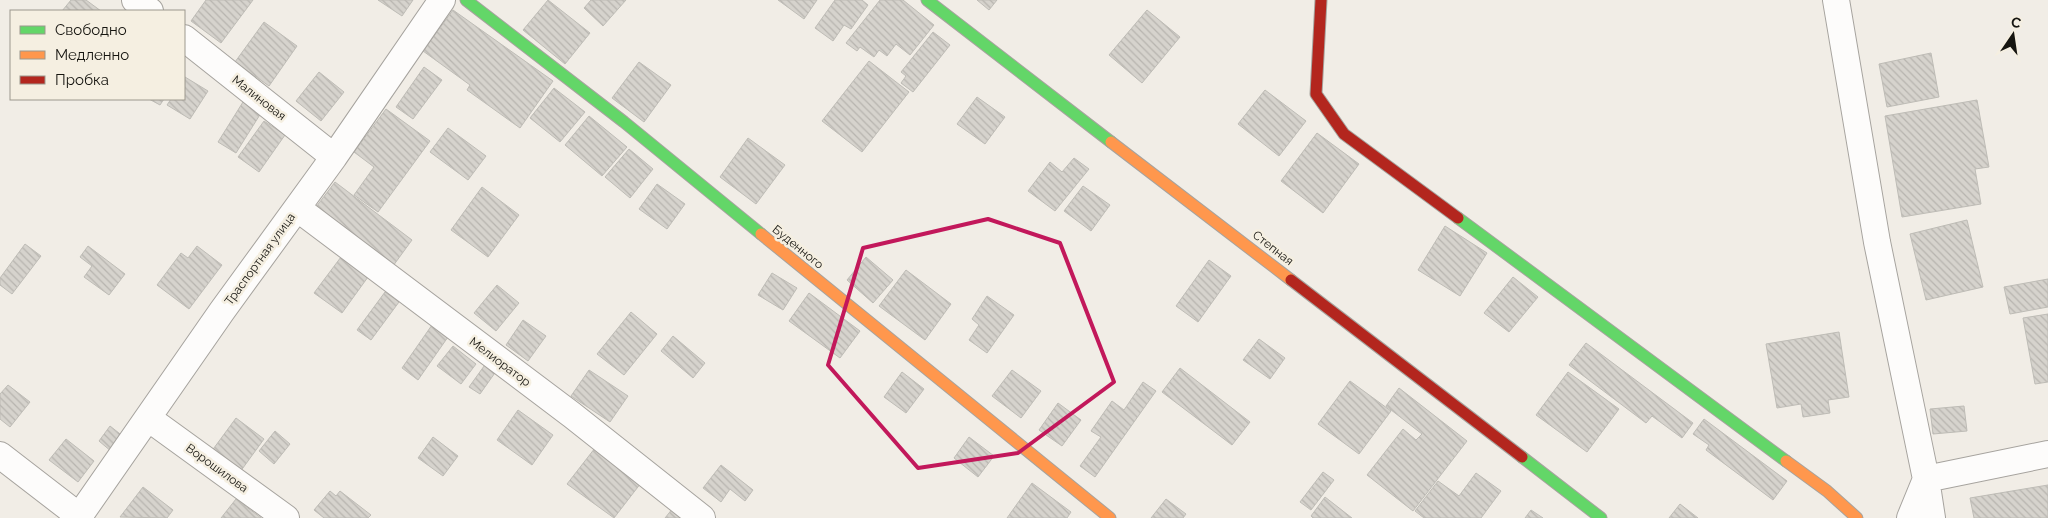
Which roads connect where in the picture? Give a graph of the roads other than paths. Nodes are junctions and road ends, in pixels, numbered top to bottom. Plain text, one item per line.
1 (135, 0) edge
2 (442, 0) edge
3 (466, 0) edge
4 (928, 0) edge
5 (1321, 0) edge
6 (1836, 0) edge
7 (149, 10) edge
8 (185, 39) edge
9 (334, 157) junction
10 (297, 208) junction
11 (148, 418) junction
12 (0, 454) edge
13 (2048, 454) edge
14 (1926, 479) junction
15 (79, 517) edge
16 (286, 518) edge
17 (702, 518) edge
18 (1110, 518) edge
19 (1601, 518) edge
20 (1857, 518) edge
21 (1910, 518) edge
22 (1932, 518) edge

1 - 7 street
2 - 9 street, Траспортная улица
3 - 18 street, Буденного
4 - 19 street, Степная
5 - 20 street
6 - 14 street
8 - 9 street, Малиновая
9 - 10 street, Траспортная улица
10 - 11 street, Траспортная улица
10 - 17 street, Мелиоратор
11 - 15 street, Траспортная улица
11 - 16 street, Ворошилова
12 - 15 street
13 - 14 street
14 - 21 street
14 - 22 street

